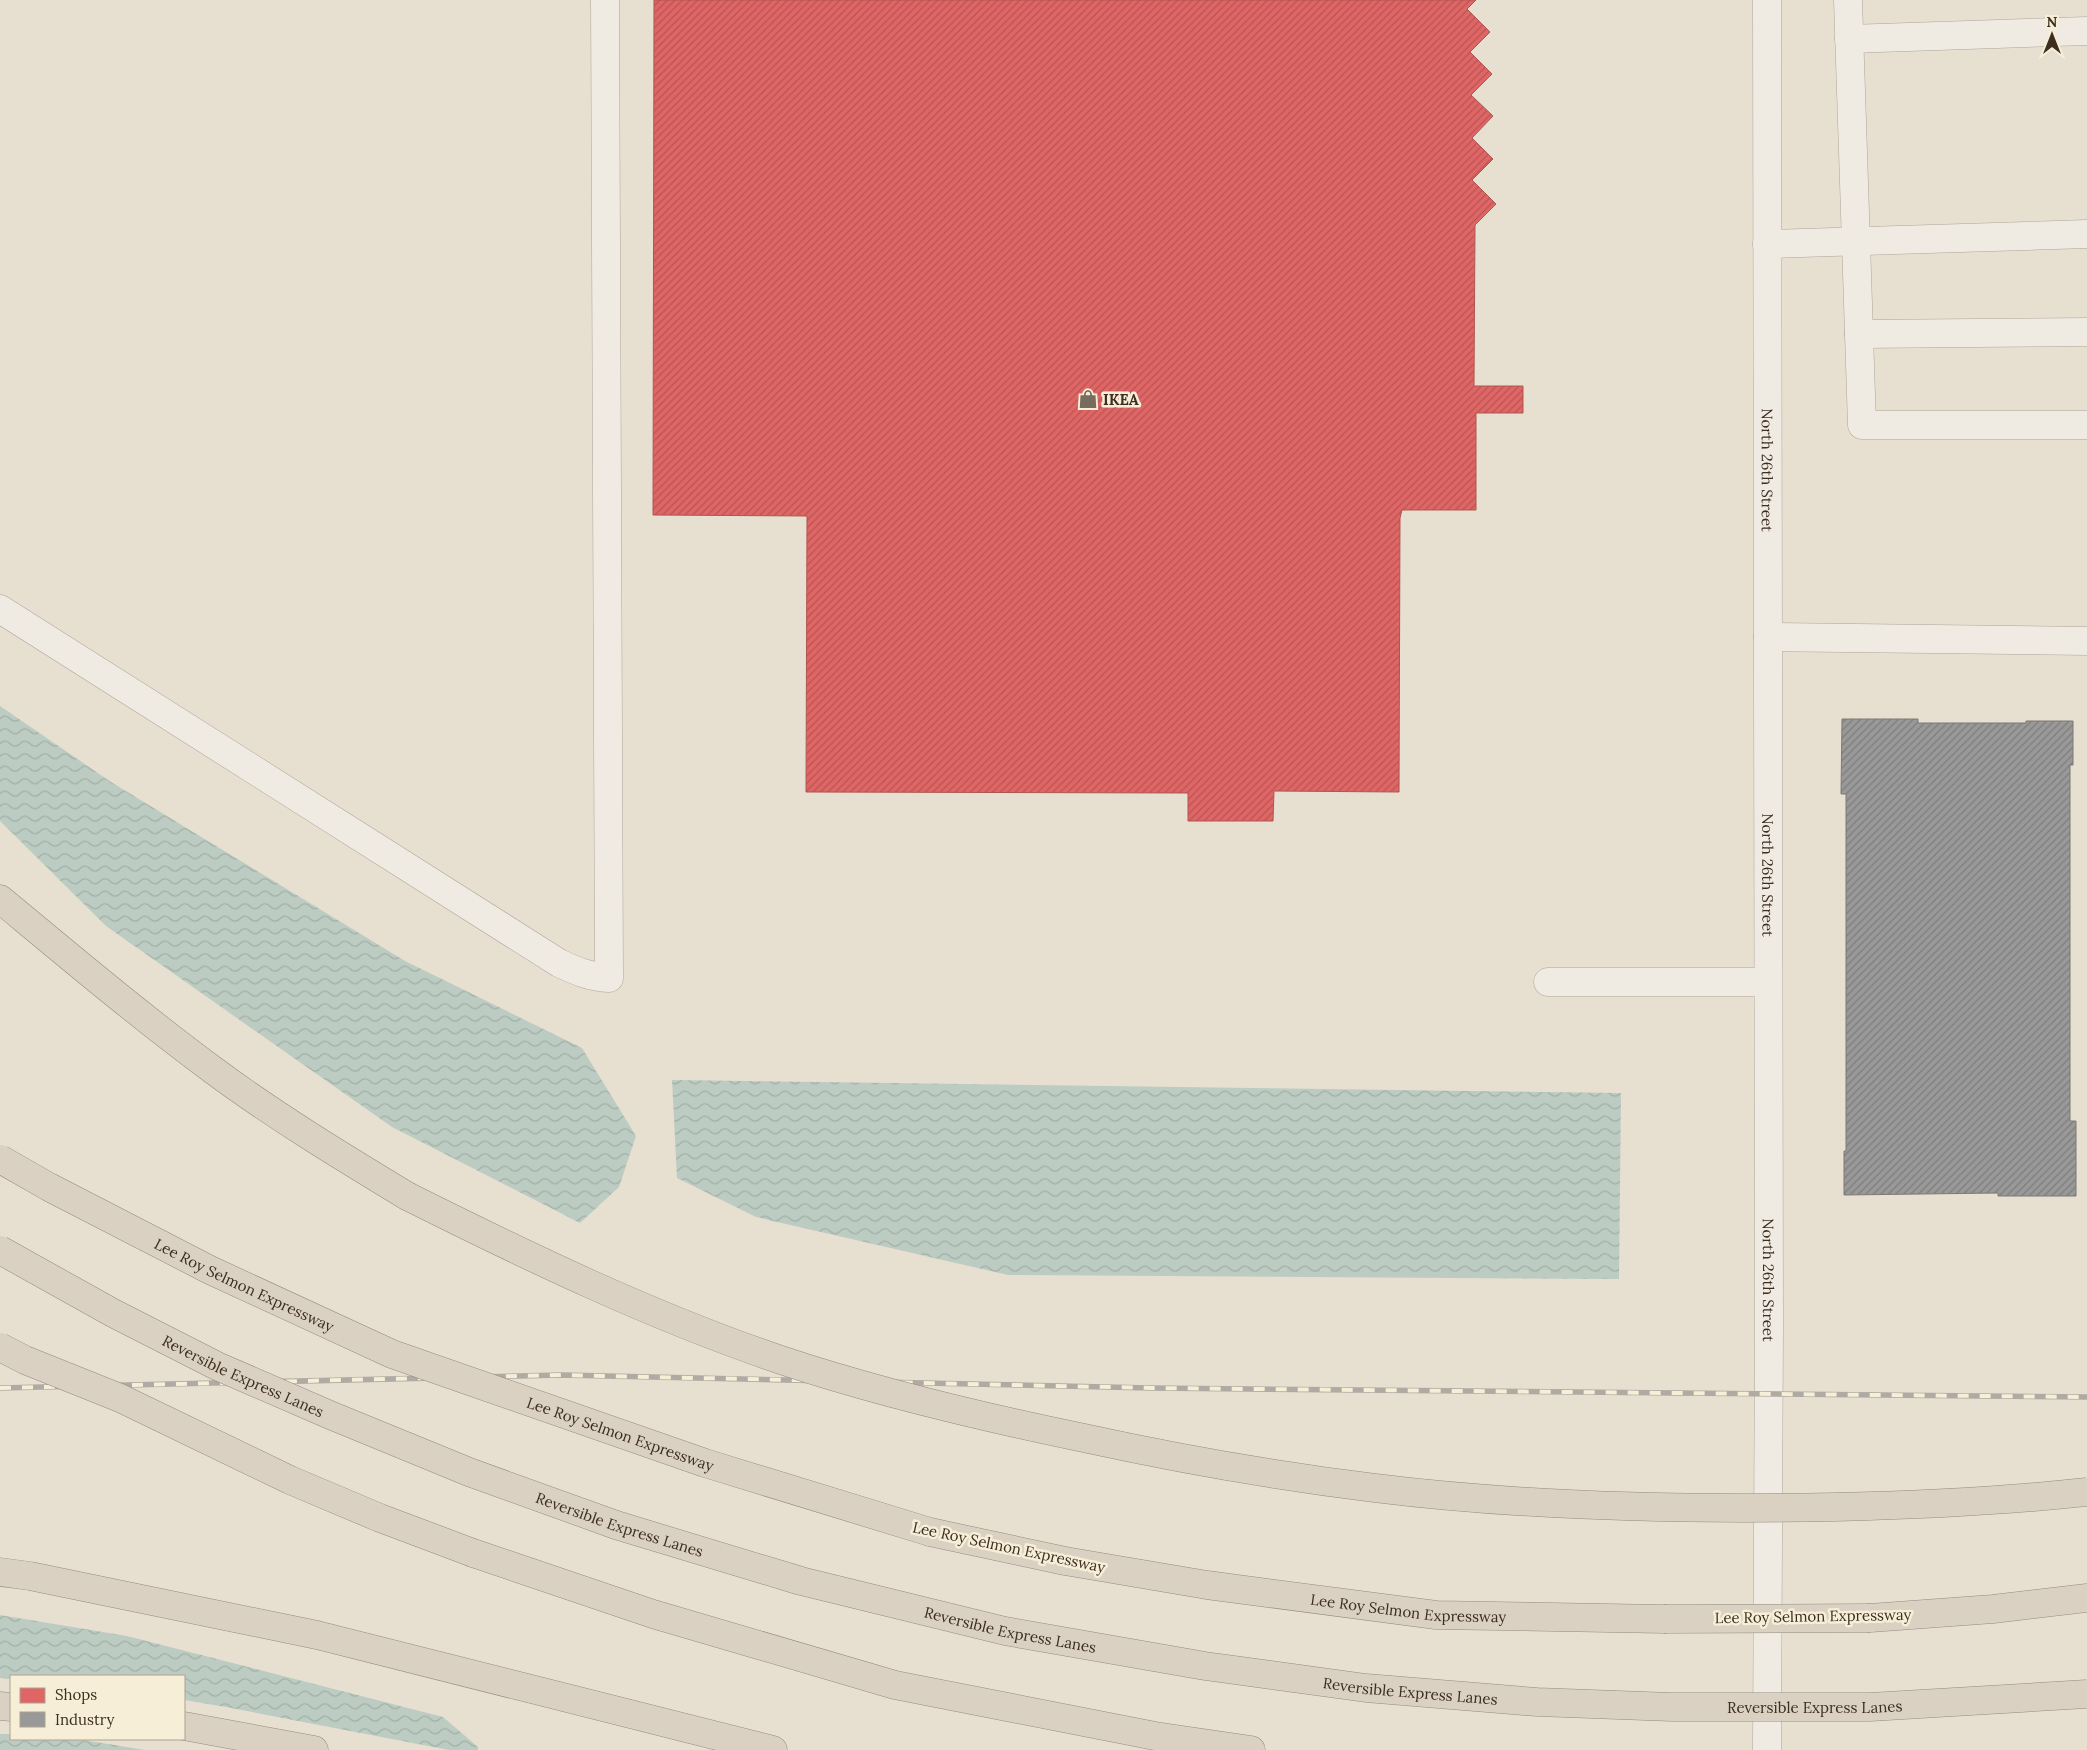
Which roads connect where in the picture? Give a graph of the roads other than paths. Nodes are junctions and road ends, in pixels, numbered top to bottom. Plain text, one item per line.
1 (605, 0) edge
2 (1767, 0) edge
3 (1848, 0) edge
4 (2087, 31) edge
5 (1849, 40) junction
6 (2087, 234) edge
7 (1856, 242) junction
8 (1767, 244) junction
9 (2087, 332) edge
10 (1859, 334) junction
11 (2087, 425) edge
12 (0, 609) edge
13 (1768, 637) junction
14 (2087, 641) edge
15 (0, 899) edge
16 (1548, 982) dead end
17 (1768, 982) junction
18 (0, 1159) edge
19 (0, 1250) edge
20 (0, 1347) edge
21 (2087, 1492) edge
22 (0, 1572) edge
23 (2087, 1598) edge
24 (2087, 1694) edge
25 (185, 1726) edge
26 (314, 1750) edge
27 (773, 1750) edge
28 (1251, 1750) edge
29 (1767, 1750) edge

1 - 12 street
2 - 8 street, North 26th Street
3 - 5 street
4 - 5 street
5 - 7 street
6 - 7 street
7 - 8 street
7 - 10 street
8 - 13 street, North 26th Street
9 - 10 street
10 - 11 street
13 - 14 street
13 - 17 street, North 26th Street
15 - 21 highway, bridge
16 - 17 street
17 - 29 street, North 26th Street
18 - 23 highway, Lee Roy Selmon Expressway, bridge
19 - 24 highway, Reversible Express Lanes, bridge
20 - 28 highway, bridge
22 - 27 highway
25 - 26 highway

